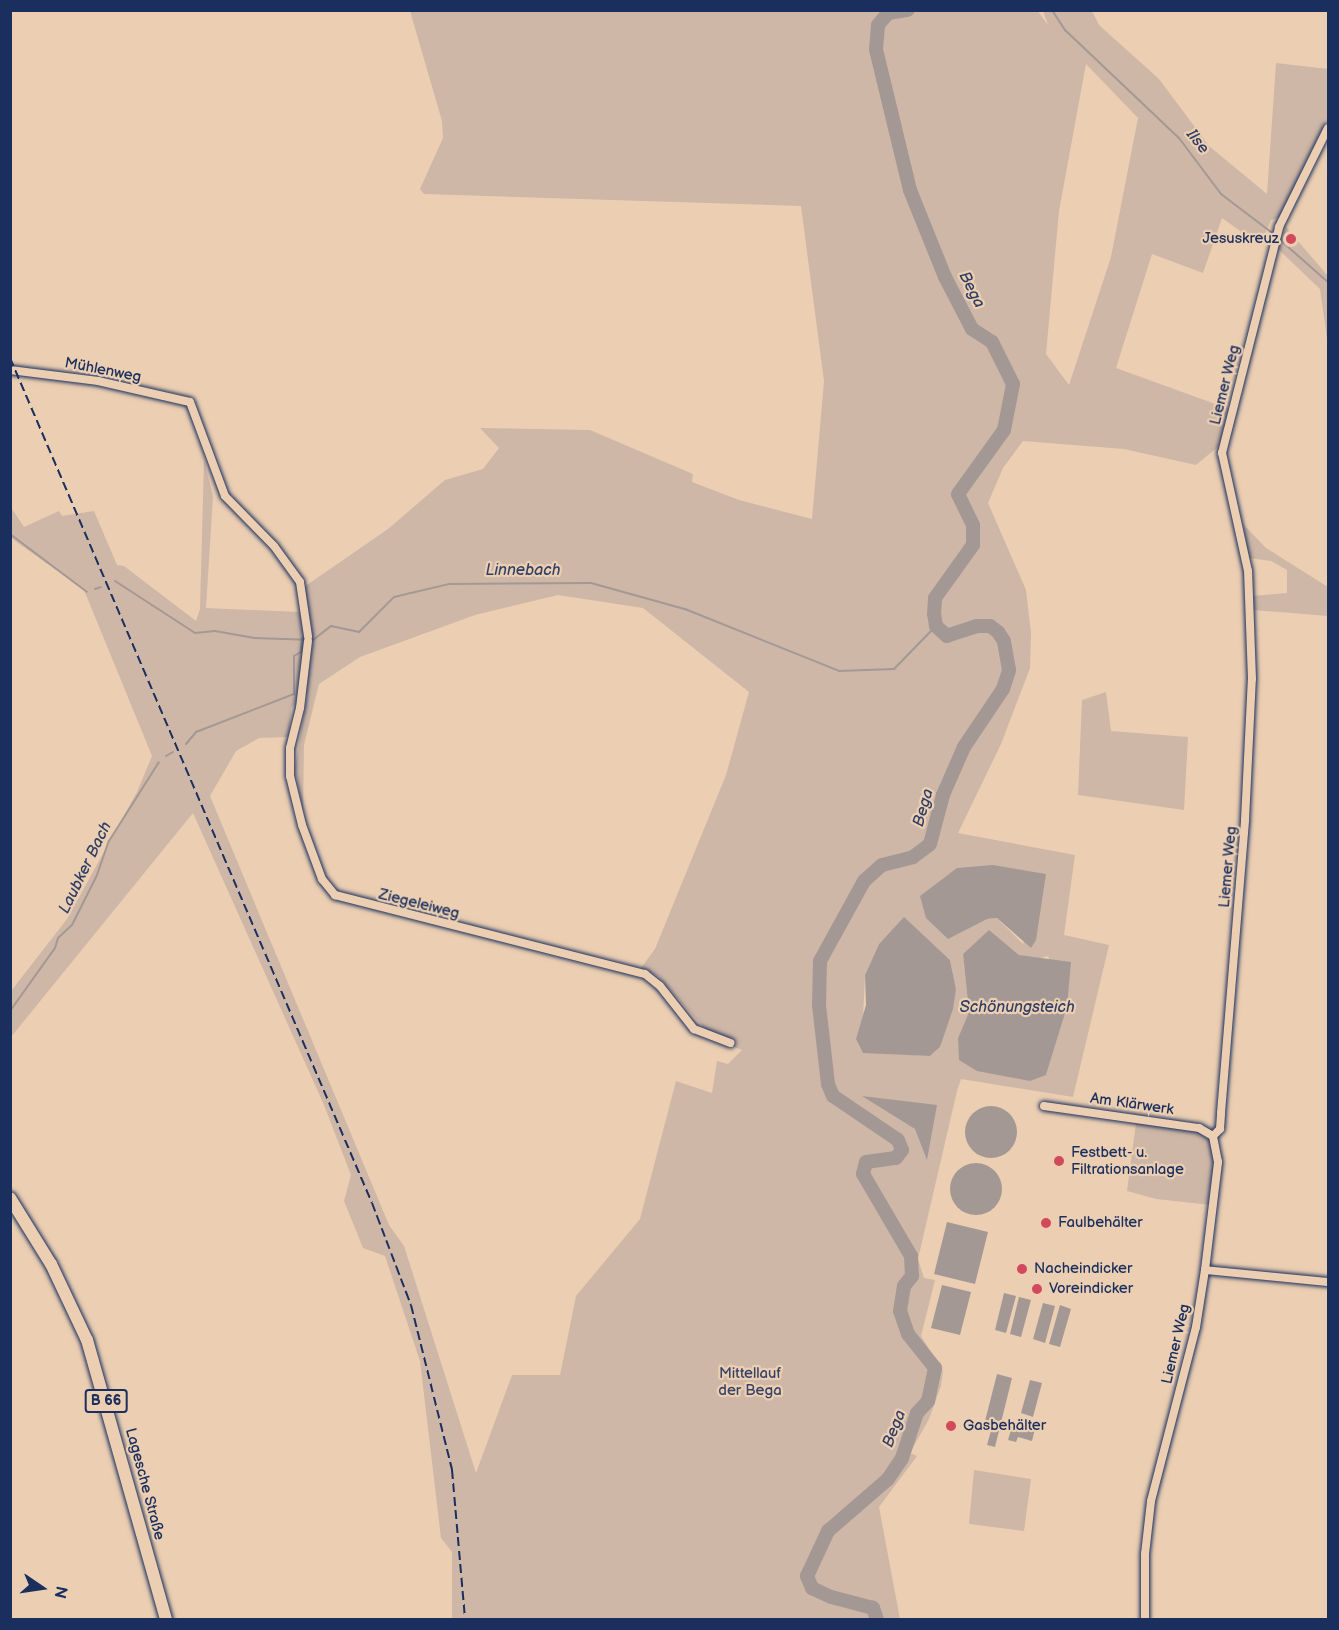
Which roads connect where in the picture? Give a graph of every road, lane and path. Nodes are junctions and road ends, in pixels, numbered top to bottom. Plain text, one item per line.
1 (1329, 128) edge
2 (10, 370) edge
3 (190, 402) joint
4 (730, 1043) dead end
5 (1044, 1106) dead end
6 (1213, 1136) junction
7 (10, 1198) edge
8 (1205, 1270) junction
9 (1329, 1282) edge
10 (166, 1620) edge
11 (1145, 1620) edge

1 - 6 street, Liemer Weg
2 - 3 street, Mühlenweg
3 - 4 street, Ziegeleiweg
5 - 6 street, Am Klärwerk
6 - 8 street, Liemer Weg
7 - 10 main road, Lagesche Straße / B 66
8 - 9 street
8 - 11 street, Liemer Weg

